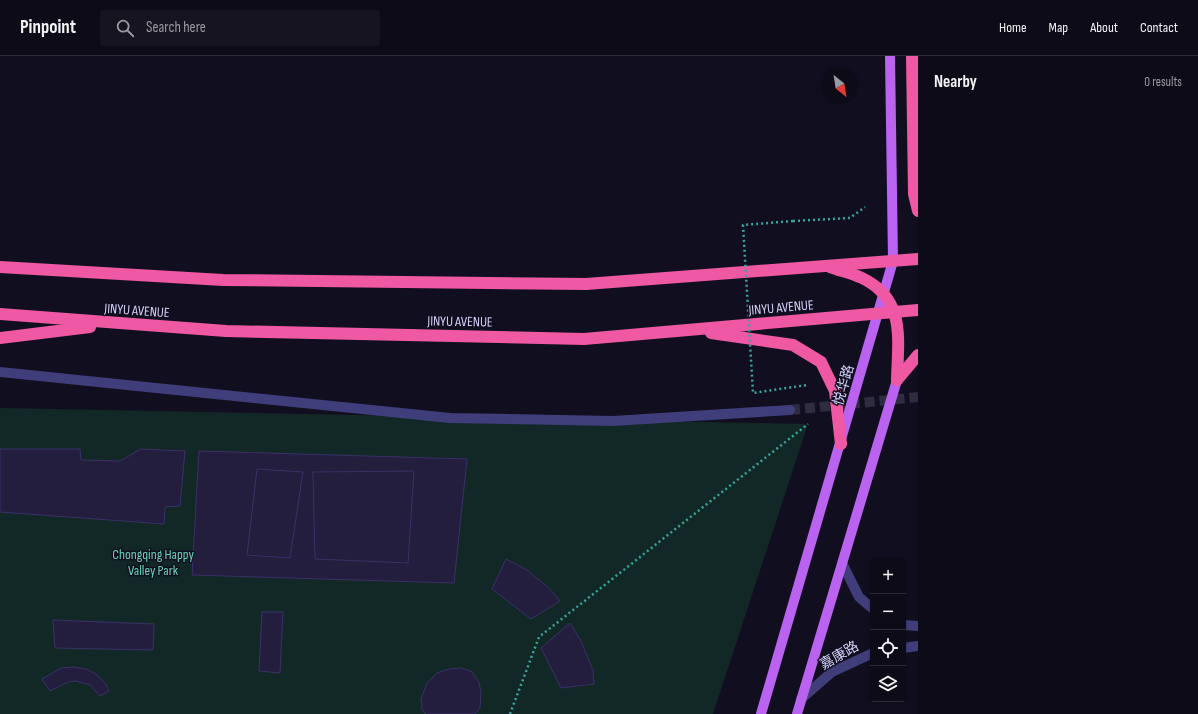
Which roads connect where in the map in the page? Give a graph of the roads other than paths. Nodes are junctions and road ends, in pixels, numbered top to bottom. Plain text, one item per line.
1 (890, 56) edge
2 (912, 56) edge
3 (918, 211) edge
4 (918, 259) edge
5 (893, 260) junction
6 (824, 265) junction
7 (0, 267) edge
8 (884, 293) junction
9 (918, 310) edge
10 (895, 312) junction
11 (0, 314) edge
12 (878, 314) junction
13 (114, 324) junction
14 (690, 330) junction
15 (0, 338) edge
16 (918, 355) edge
17 (0, 372) edge
18 (897, 380) junction
19 (790, 410) tunnel mouth
20 (841, 444) junction
21 (842, 563) junction
22 (870, 606) edge
23 (906, 625) edge
24 (918, 626) edge
25 (918, 646) edge
26 (906, 648) edge
27 (870, 654) edge
28 (802, 699) junction
29 (762, 714) edge
30 (797, 714) edge

1 - 5 main road, 悦华路
2 - 3 highway
4 - 5 highway
5 - 6 highway
5 - 8 main road, 悦华路
6 - 7 highway
6 - 8 highway
8 - 10 highway
8 - 12 main road, 悦华路
9 - 10 highway, JINYU AVENUE
10 - 12 highway, JINYU AVENUE
10 - 18 highway
11 - 13 highway, JINYU AVENUE
12 - 14 highway, JINYU AVENUE
12 - 20 main road, 悦华路
13 - 14 highway, JINYU AVENUE
13 - 15 highway
14 - 20 highway
16 - 18 highway
17 - 19 street
18 - 21 main road
20 - 29 main road, 悦华路
21 - 22 street
21 - 28 main road
23 - 24 street
25 - 26 street
27 - 28 street, 嘉康路
28 - 30 main road

